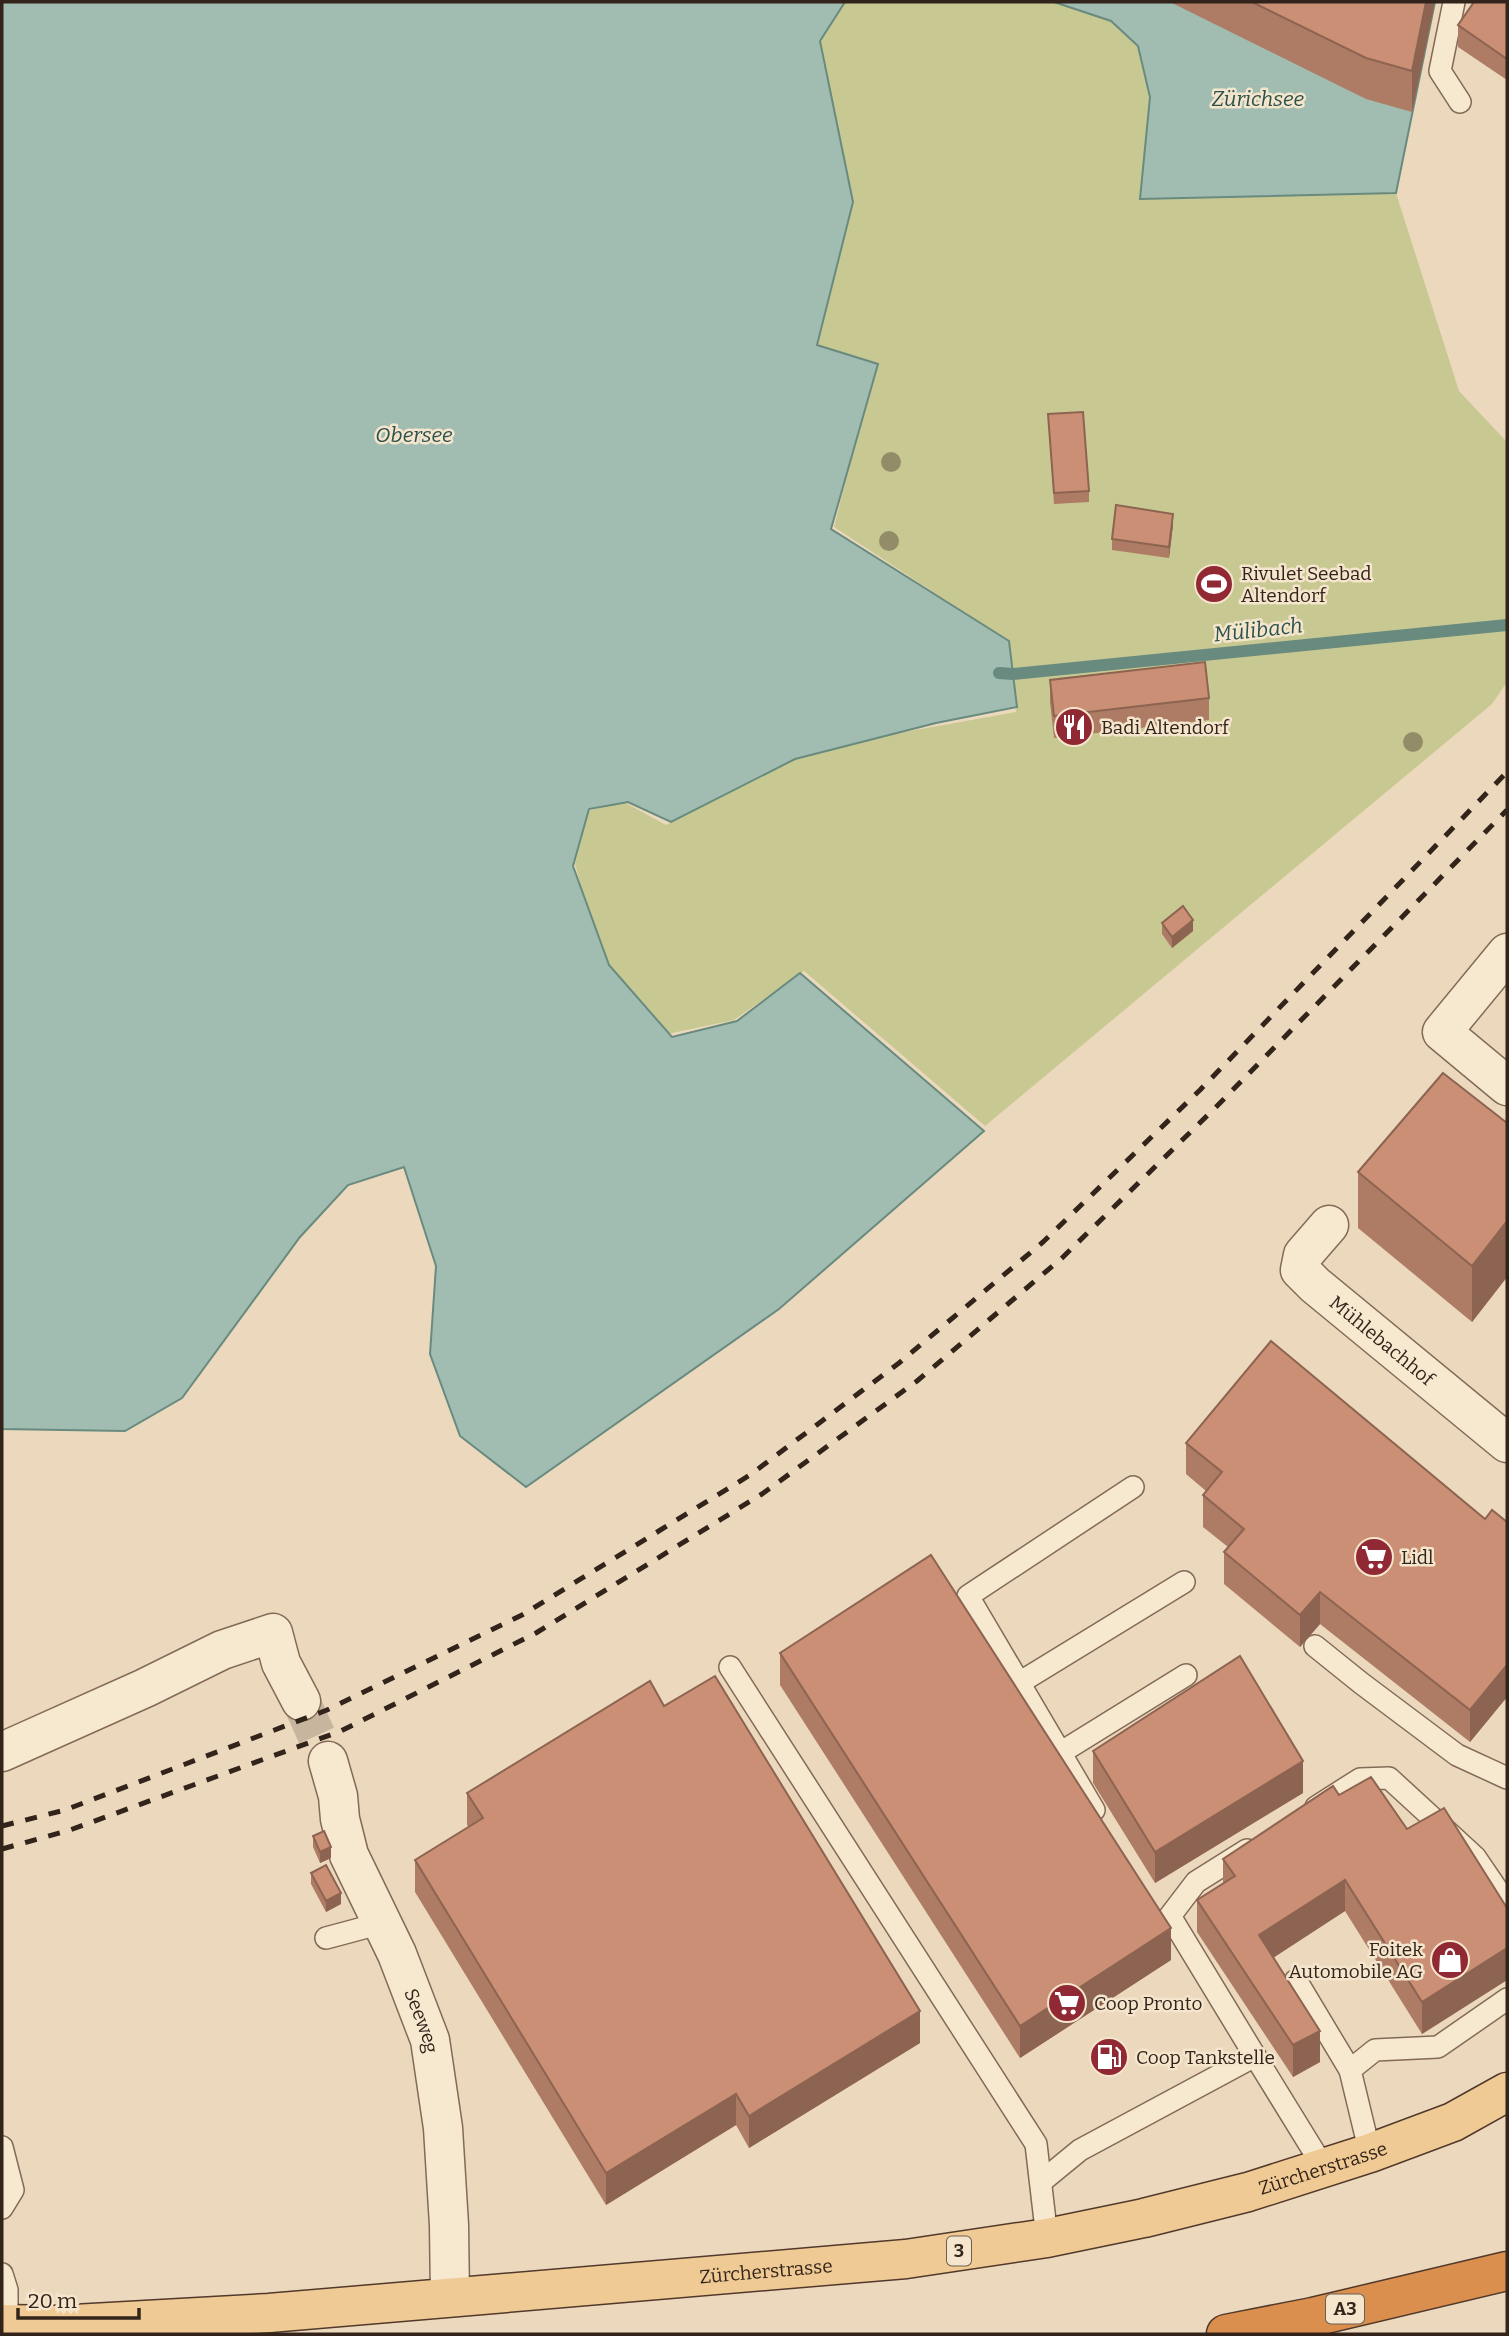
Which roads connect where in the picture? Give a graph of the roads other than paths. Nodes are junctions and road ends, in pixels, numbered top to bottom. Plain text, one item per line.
1 (1454, 2) edge
2 (1460, 102) dead end
3 (1507, 953) edge
4 (1507, 1086) edge
5 (1329, 1225) dead end
6 (1507, 1443) edge
7 (1133, 1487) dead end
8 (1184, 1582) dead end
9 (1315, 1646) dead end
10 (730, 1667) dead end
11 (1186, 1675) dead end
12 (1019, 1683) junction
13 (301, 1701) tunnel mouth
14 (2, 1752) edge
15 (1060, 1753) junction
16 (328, 1761) tunnel mouth
17 (1507, 1778) edge
18 (1301, 1816) edge
19 (1102, 1825) edge
20 (1266, 1838) edge
21 (1507, 1904) edge
22 (382, 1923) junction
23 (326, 1938) dead end
24 (1296, 1980) dead end
25 (1507, 1999) edge
26 (1255, 2056) junction
27 (1350, 2070) junction
28 (1507, 2092) edge
29 (2, 2147) edge
30 (1370, 2153) junction
31 (1324, 2168) junction
32 (1041, 2182) junction
33 (2, 2208) edge
34 (1047, 2238) junction
35 (1507, 2271) edge
36 (2, 2274) edge
37 (450, 2297) junction
38 (5, 2324) edge
39 (1226, 2334) edge

1 - 2 lane
3 - 4 street
5 - 6 street, Mühlebachhof
7 - 12 lane
8 - 12 lane
9 - 17 lane
10 - 32 lane
11 - 15 lane
12 - 15 lane
13 - 14 street
15 - 19 lane
16 - 22 street, Seeweg
18 - 21 lane
20 - 26 lane
22 - 23 lane
22 - 37 street, Seeweg
24 - 27 lane
25 - 27 lane
26 - 31 lane
26 - 32 lane
27 - 30 lane
28 - 30 main road, Zürcherstrasse / 3
29 - 33 lane
30 - 31 main road, Zürcherstrasse / 3
31 - 34 main road, Zürcherstrasse / 3
32 - 34 lane
34 - 37 main road, Zürcherstrasse / 3
35 - 39 highway, A3
36 - 38 lane
37 - 38 main road, Zürcherstrasse / 3

